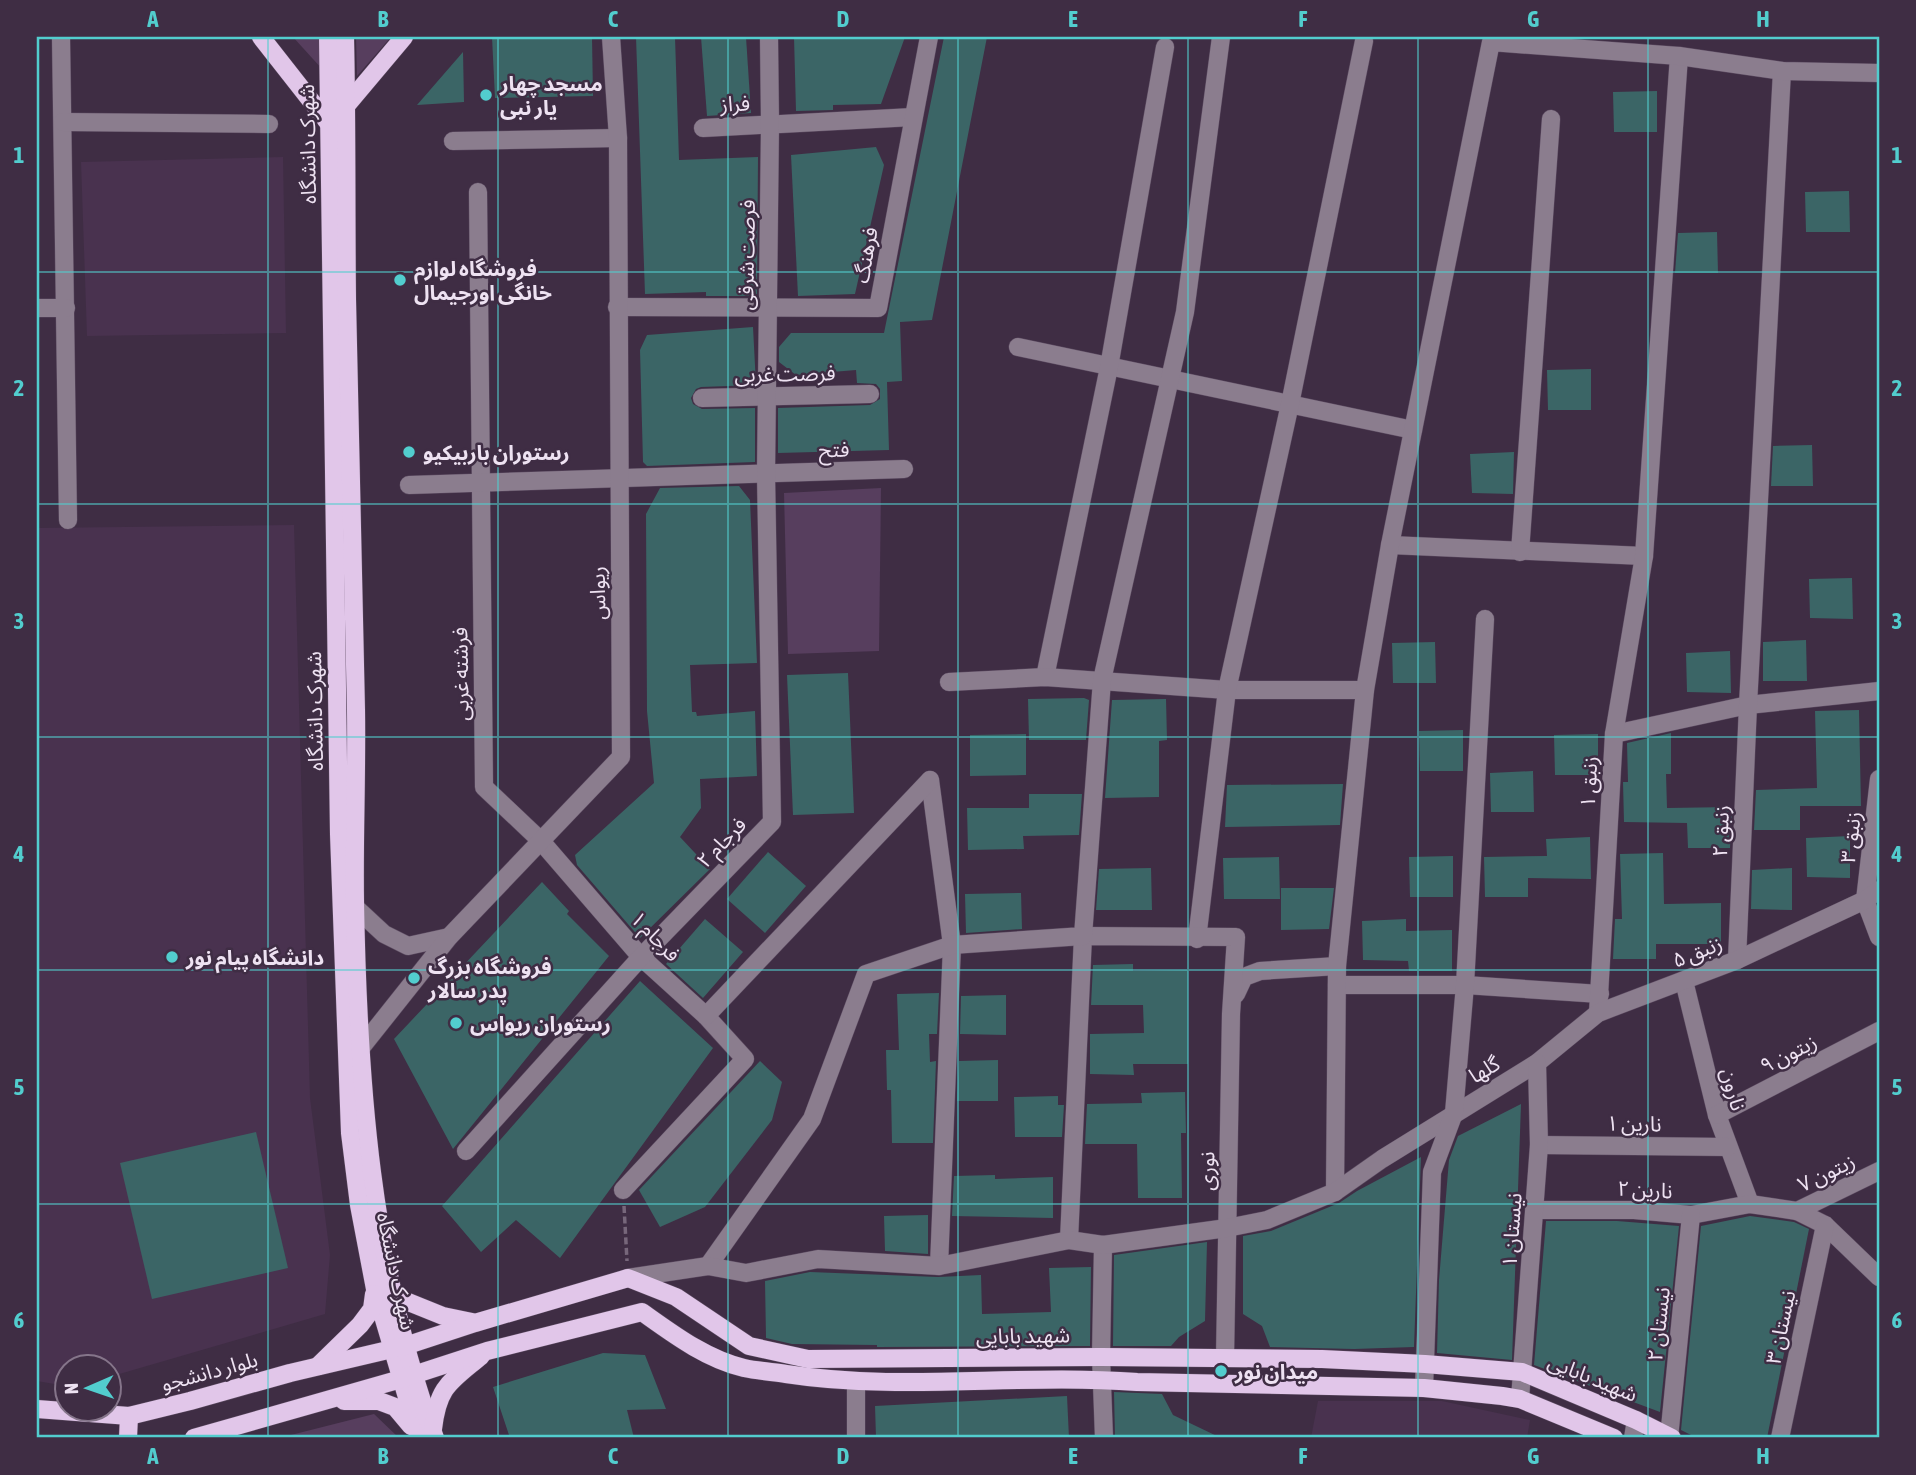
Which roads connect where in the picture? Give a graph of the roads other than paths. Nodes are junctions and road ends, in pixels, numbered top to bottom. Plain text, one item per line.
1 (61, 37) edge
2 (261, 37) edge
3 (328, 37) edge
4 (345, 37) edge
5 (404, 37) edge
6 (611, 37) edge
7 (769, 37) edge
8 (929, 37) edge
9 (1221, 37) edge
10 (1364, 41) dead end
11 (1164, 47) dead end
12 (1679, 56) junction
13 (1782, 71) junction
14 (1879, 73) edge
15 (346, 106) junction
16 (913, 117) junction
17 (1550, 119) dead end
18 (64, 122) junction
19 (269, 124) dead end
20 (770, 124) junction
21 (330, 125) junction
22 (703, 128) dead end
23 (618, 138) junction
24 (453, 141) dead end
25 (478, 192) dead end
26 (617, 307) junction
27 (37, 308) edge
28 (66, 308) junction
29 (768, 308) junction
30 (1018, 347) dead end
31 (1110, 366) junction
32 (1171, 379) junction
33 (870, 394) dead end
34 (767, 395) junction
35 (702, 398) dead end
36 (1290, 404) junction
37 (1413, 430) junction
38 (904, 469) dead end
39 (766, 474) junction
40 (618, 479) junction
41 (480, 483) junction
42 (409, 485) dead end
43 (68, 520) dead end
44 (1390, 545) junction
45 (1520, 552) junction
46 (1643, 556) junction
47 (1485, 619) dead end
48 (1045, 677) junction
49 (1102, 680) junction
50 (949, 682) dead end
51 (1227, 690) junction
52 (1365, 690) junction
53 (1879, 691) edge
54 (1748, 705) junction
55 (1614, 734) junction
56 (1879, 779) edge
57 (540, 840) junction
58 (1872, 895) edge
59 (356, 908) junction
60 (1083, 936) junction
61 (449, 937) junction
62 (1879, 937) edge
63 (1196, 939) junction
64 (952, 945) junction
65 (641, 957) junction
66 (1737, 960) junction
67 (1337, 966) junction
68 (1684, 981) junction
69 (1337, 985) junction
70 (1465, 985) junction
71 (1600, 994) junction
72 (1232, 1004) junction
73 (1598, 1013) junction
74 (706, 1016) junction
75 (1879, 1031) edge
76 (359, 1049) junction
77 (1537, 1063) junction
78 (1454, 1113) junction
79 (1717, 1115) junction
80 (1539, 1145) junction
81 (1728, 1147) junction
82 (466, 1151) dead end
83 (1879, 1171) edge
84 (623, 1190) road end
85 (1335, 1192) junction
86 (1750, 1205) junction
87 (1536, 1210) junction
88 (1797, 1211) junction
89 (1691, 1215) junction
90 (1825, 1224) junction
91 (1227, 1228) junction
92 (1069, 1240) junction
93 (1103, 1245) junction
94 (708, 1266) junction
95 (939, 1266) junction
96 (628, 1278) junction
97 (1879, 1278) edge
98 (374, 1289) junction
99 (393, 1296) junction
100 (475, 1323) junction
101 (398, 1347) junction
102 (487, 1351) junction
103 (1101, 1357) junction
104 (1225, 1359) junction
105 (1424, 1364) junction
106 (318, 1366) junction
107 (1522, 1373) junction
108 (407, 1377) junction
109 (1101, 1379) junction
110 (856, 1382) junction
111 (1424, 1388) junction
112 (1520, 1399) junction
113 (322, 1400) junction
114 (37, 1409) edge
115 (1614, 1410) junction
116 (129, 1416) junction
117 (1636, 1420) junction
118 (425, 1435) edge
119 (128, 1438) edge
120 (194, 1438) edge
121 (856, 1438) edge
122 (1104, 1438) edge
123 (1611, 1438) edge
124 (1633, 1438) edge
125 (1670, 1438) edge
126 (1780, 1438) edge

1 - 18 street
2 - 21 main road
3 - 21 main road, شهرک دانشگاه
4 - 15 main road
5 - 15 main road
6 - 23 street, ریواس
7 - 20 street, فرصت شرقی
8 - 16 street, فرهنگ
9 - 32 street
10 - 36 street
11 - 31 street
12 - 13 street
12 - 37 street
12 - 46 street, زنبق ۱
13 - 14 street
13 - 54 street, زنبق ۲
15 - 21 main road
15 - 59 main road
16 - 20 street, فراز
16 - 29 street, فرهنگ
17 - 45 street
18 - 19 street
18 - 28 street
20 - 22 street, فراز
20 - 29 street, فرصت شرقی
21 - 98 main road, شهرک دانشگاه
23 - 24 street
23 - 26 street, ریواس
25 - 41 street, فرشته غربی
26 - 29 street, فرهنگ
26 - 40 street, ریواس
27 - 28 street
28 - 43 street
29 - 34 street, فرصت شرقی
30 - 31 street
31 - 32 street
31 - 48 street
32 - 36 street
32 - 49 street
33 - 34 street, فرصت غربی
34 - 35 street, فرصت غربی
34 - 39 street, فرصت شرقی
36 - 37 street
36 - 51 street
37 - 44 street
38 - 39 street, فتح
39 - 40 street, فتح
39 - 65 street, فرجام ۲
40 - 41 street
40 - 57 street, ریواس
41 - 42 street
41 - 57 street, فرشته غربی
44 - 45 street
44 - 52 street
45 - 46 street
46 - 55 street, زنبق ۱
47 - 70 street
48 - 49 street
48 - 50 street
49 - 51 street
49 - 60 street
51 - 52 street
51 - 63 street
52 - 67 street
53 - 54 street
54 - 55 street
54 - 66 street, زنبق ۲
55 - 71 street, زنبق ۱
56 - 58 street, زنبق ۳
57 - 61 street, ریواس
57 - 65 street, فرجام ۱
58 - 62 street
58 - 66 street, زنبق ۵
59 - 61 street
59 - 76 main road
60 - 63 street
60 - 64 street
60 - 92 street
61 - 76 street, ریواس
63 - 72 street, نوری
64 - 74 street
64 - 94 street
64 - 95 street
65 - 74 street, فرجام ۱
65 - 82 street, فرجام ۲
66 - 68 street, زنبق ۵
67 - 69 street
67 - 72 street
68 - 73 street, زنبق ۵
68 - 79 street, نارون
69 - 70 street
69 - 85 street
70 - 71 street
70 - 78 street
71 - 73 street, زنبق ۱
72 - 91 street, نوری
73 - 77 street, زنبق ۵
74 - 84 street, فرجام ۱
75 - 79 street, زیتون ۹
76 - 99 main road
77 - 78 street, گلها
77 - 80 street, نیستان ۱
78 - 85 street, گلها
78 - 105 street
79 - 81 street, نارون
80 - 81 street, نارین ۱
80 - 87 street, نیستان ۱
81 - 86 street, نارون
83 - 88 street, زیتون ۷
85 - 91 street, گلها
86 - 88 street, زیتون ۷
86 - 89 street, نارین ۲
87 - 89 street, نارین ۲
87 - 107 street, نیستان ۱
88 - 90 street
89 - 125 street, نیستان ۲
90 - 97 street
90 - 126 street, نیستان ۳
91 - 93 street, گلها
91 - 104 street, نوری
92 - 93 street, گلها
92 - 95 street, گلها
93 - 103 street
94 - 95 street, گلها
94 - 96 street, گلها
96 - 100 main road
96 - 103 main road, شهید بابایی
98 - 99 main road
98 - 101 main road, شهرک دانشگاه
98 - 106 main road
99 - 100 main road
99 - 101 main road
100 - 101 main road
101 - 106 main road, بلوار دانشجو
101 - 108 main road
102 - 108 main road
102 - 110 main road
102 - 118 main road
103 - 104 main road, شهید بابایی
103 - 109 street
104 - 105 main road, شهید بابایی
105 - 107 main road, شهید بابایی
105 - 111 street
106 - 116 main road, بلوار دانشجو
107 - 112 street, نیستان ۱
107 - 115 main road, شهید بابایی
108 - 113 main road
108 - 118 main road
109 - 110 main road
109 - 111 main road
109 - 122 street
110 - 121 street
111 - 112 main road
112 - 123 main road
113 - 118 main road
113 - 120 main road
114 - 116 main road, بلوار دانشجو
115 - 117 main road, شهید بابایی
115 - 123 street
116 - 119 main road
117 - 124 street
117 - 125 main road, شهید بابایی

